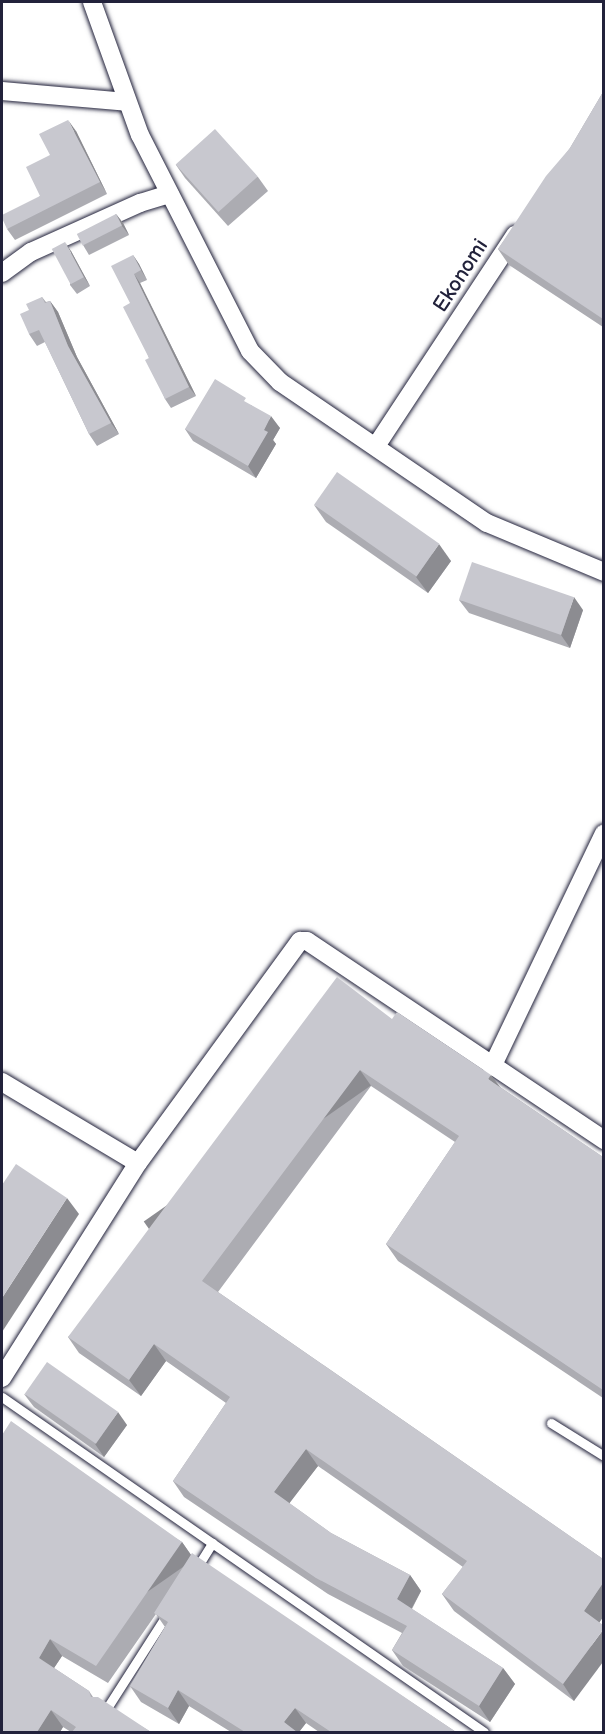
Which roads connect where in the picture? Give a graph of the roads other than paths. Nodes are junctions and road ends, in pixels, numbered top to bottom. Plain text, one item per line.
1 (92, 2) edge
2 (2, 91) edge
3 (127, 102) junction
4 (170, 194) junction
5 (525, 219) edge
6 (2, 273) edge
7 (376, 446) junction
8 (603, 572) edge
9 (603, 833) edge
10 (492, 1066) junction
11 (2, 1082) edge
12 (603, 1140) edge
13 (138, 1163) junction
14 (2, 1378) edge
15 (2, 1397) edge
16 (551, 1423) dead end
17 (603, 1456) edge
18 (212, 1543) junction
19 (187, 1582) edge
20 (175, 1601) edge
21 (107, 1708) edge
22 (484, 1732) edge

1 - 3 street
2 - 3 street
3 - 4 street
4 - 6 street
4 - 7 street
5 - 7 street, Ekonomi
7 - 8 street
9 - 10 street
10 - 12 street
10 - 13 street
11 - 13 street
13 - 14 street
15 - 18 lane
16 - 17 lane
18 - 19 lane
18 - 22 lane
20 - 21 lane

